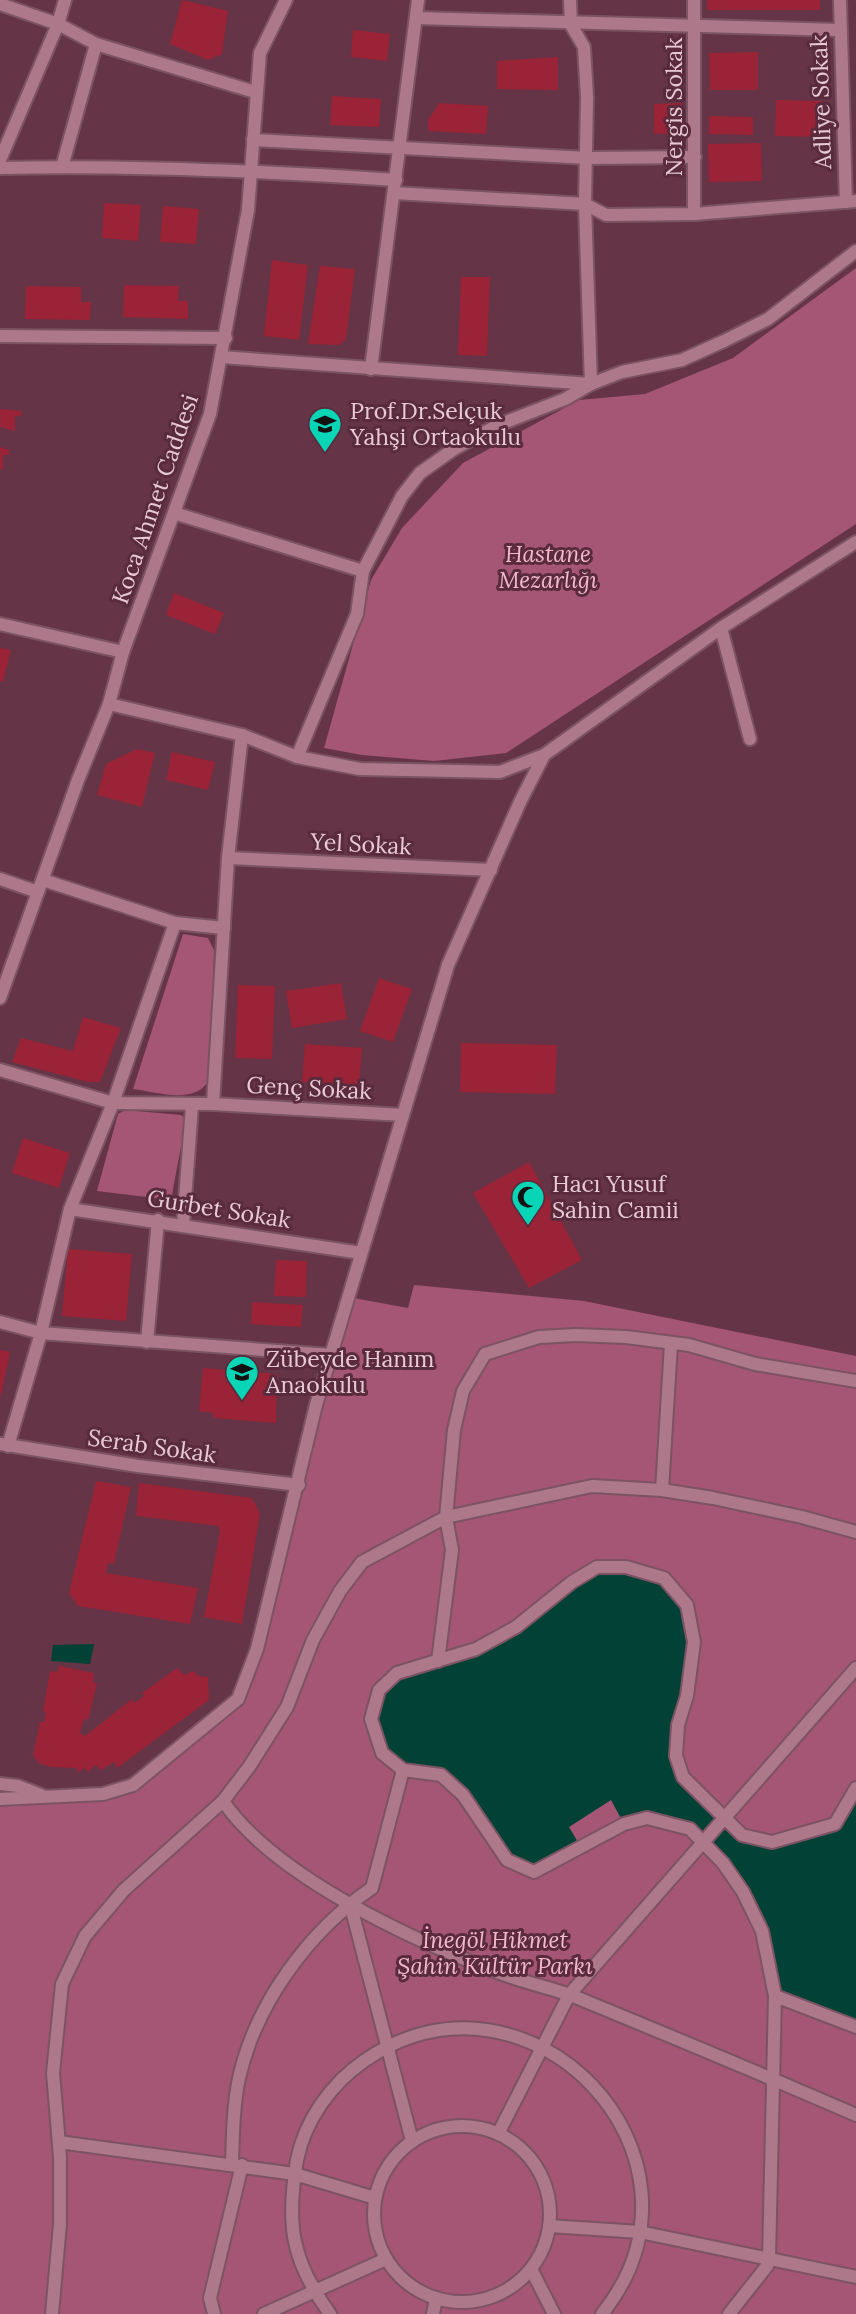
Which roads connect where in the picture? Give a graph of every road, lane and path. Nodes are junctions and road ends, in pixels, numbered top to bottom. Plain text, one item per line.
1 (65, 0) edge
2 (286, 0) edge
3 (418, 0) edge
4 (570, 0) edge
5 (694, 0) edge
6 (840, 0) edge
7 (0, 4) edge
8 (417, 18) junction
9 (58, 24) junction
10 (571, 25) junction
11 (695, 27) junction
12 (839, 30) junction
13 (96, 44) junction
14 (255, 92) junction
15 (253, 140) junction
16 (397, 149) junction
17 (1, 153) edge
18 (695, 157) junction
19 (588, 158) junction
20 (62, 167) junction
21 (0, 168) edge
22 (250, 170) junction
23 (395, 186) junction
24 (851, 201) edge
25 (585, 204) junction
26 (694, 214) junction
27 (856, 251) edge
28 (0, 336) edge
29 (226, 338) junction
30 (221, 357) junction
31 (371, 369) junction
32 (591, 384) junction
33 (174, 513) junction
34 (856, 542) edge
35 (363, 571) junction
36 (0, 624) edge
37 (721, 628) junction
38 (123, 652) junction
39 (109, 704) junction
40 (242, 735) junction
41 (750, 739) dead end
42 (544, 755) junction
43 (297, 757) junction
44 (229, 858) junction
45 (491, 870) junction
46 (0, 879) edge
47 (40, 886) junction
48 (175, 923) junction
49 (223, 928) junction
50 (0, 998) edge
51 (0, 1070) edge
52 (113, 1103) junction
53 (213, 1104) junction
54 (192, 1106) junction
55 (403, 1115) junction
56 (70, 1209) junction
57 (158, 1220) junction
58 (183, 1226) junction
59 (361, 1253) junction
60 (0, 1322) edge
61 (41, 1333) junction
62 (147, 1342) junction
63 (671, 1344) junction
64 (331, 1355) junction
65 (856, 1381) edge
66 (4, 1445) edge
67 (299, 1485) junction
68 (662, 1490) junction
69 (446, 1517) junction
70 (856, 1532) edge
71 (438, 1661) junction
72 (856, 1668) edge
73 (402, 1770) junction
74 (0, 1784) edge
75 (856, 1788) edge
76 (48, 1797) junction
77 (0, 1800) edge
78 (223, 1801) junction
79 (725, 1819) junction
80 (704, 1843) junction
81 (350, 1903) junction
82 (569, 1995) junction
83 (775, 1996) junction
84 (856, 2027) edge
85 (388, 2046) junction
86 (541, 2046) junction
87 (771, 2077) junction
88 (856, 2115) edge
89 (498, 2134) junction
90 (412, 2141) junction
91 (59, 2142) junction
92 (237, 2165) junction
93 (295, 2174) junction
94 (375, 2198) junction
95 (550, 2226) junction
96 (640, 2232) junction
97 (386, 2259) junction
98 (769, 2259) junction
99 (531, 2269) junction
100 (856, 2277) edge
101 (314, 2290) junction
102 (436, 2298) junction
103 (52, 2314) edge
104 (214, 2314) edge
105 (264, 2314) edge
106 (330, 2314) edge
107 (433, 2314) edge
108 (554, 2314) edge
109 (602, 2314) edge
110 (729, 2314) edge

1 - 9 street
2 - 14 street, Koca Ahmet Caddesi
3 - 8 street
4 - 10 street
5 - 11 street, Nergis Sokak
6 - 12 street, Adliye Sokak
7 - 9 street
8 - 10 street
8 - 16 street
9 - 13 street
9 - 17 street
10 - 11 street
10 - 19 street
11 - 12 street
11 - 18 street, Nergis Sokak
12 - 24 street, Adliye Sokak
13 - 14 street
13 - 20 street
14 - 15 street, Koca Ahmet Caddesi
15 - 16 street
15 - 22 street, Koca Ahmet Caddesi
16 - 19 street
16 - 23 street
18 - 19 street
18 - 26 street, Nergis Sokak
19 - 25 street
20 - 21 street
20 - 22 street
22 - 23 street
22 - 29 street, Koca Ahmet Caddesi
23 - 25 street
23 - 31 street
24 - 26 street
25 - 26 street
25 - 32 street
27 - 32 street
28 - 29 street
29 - 30 street, Koca Ahmet Caddesi
30 - 31 street
30 - 33 street, Koca Ahmet Caddesi
31 - 32 street
32 - 35 street
33 - 35 street
33 - 38 street, Koca Ahmet Caddesi
34 - 37 street
35 - 43 street
36 - 38 street
37 - 41 street
37 - 42 street
38 - 39 street, Koca Ahmet Caddesi
39 - 40 street
39 - 47 street, Koca Ahmet Caddesi
40 - 43 street
40 - 44 street
42 - 43 street
42 - 45 street
44 - 45 street, Yel Sokak
44 - 49 street
45 - 55 street
46 - 47 street
47 - 48 street
47 - 50 street, Koca Ahmet Caddesi
48 - 49 street
48 - 52 street
49 - 53 street
51 - 52 street, Genç Sokak
52 - 54 street, Genç Sokak
52 - 56 street
53 - 54 street, Genç Sokak
53 - 55 street, Genç Sokak
54 - 58 street
55 - 59 street
56 - 57 street, Gurbet Sokak
56 - 61 street
57 - 58 street, Gurbet Sokak
57 - 62 street
58 - 59 street, Gurbet Sokak
59 - 64 street
60 - 61 street
61 - 62 street
61 - 66 street
62 - 64 street
63 - 65 street
63 - 68 street
63 - 69 street
64 - 67 street
66 - 67 street, Serab Sokak
67 - 76 street
68 - 69 street
68 - 70 street
69 - 71 street
69 - 78 street
71 - 73 street
71 - 79 street
72 - 79 street
73 - 80 street
73 - 81 street
74 - 76 street
75 - 79 street
76 - 77 street
78 - 81 street
78 - 91 street
79 - 80 street
80 - 82 street
80 - 83 street
81 - 82 street
81 - 85 street
81 - 92 street
82 - 86 street
82 - 87 street
83 - 84 street
83 - 87 street
85 - 86 street
85 - 90 street
85 - 93 street
86 - 89 street
86 - 96 street
87 - 88 street
87 - 98 street
89 - 90 street
89 - 95 street
90 - 94 street
91 - 92 street
91 - 103 street
92 - 93 street
92 - 104 street
93 - 94 street
93 - 101 street
94 - 97 street
95 - 96 street
95 - 99 street
96 - 98 street
96 - 109 street
97 - 101 street
97 - 102 street
98 - 100 street
98 - 110 street
99 - 102 street
99 - 108 street
101 - 105 street
101 - 106 street
102 - 107 street

